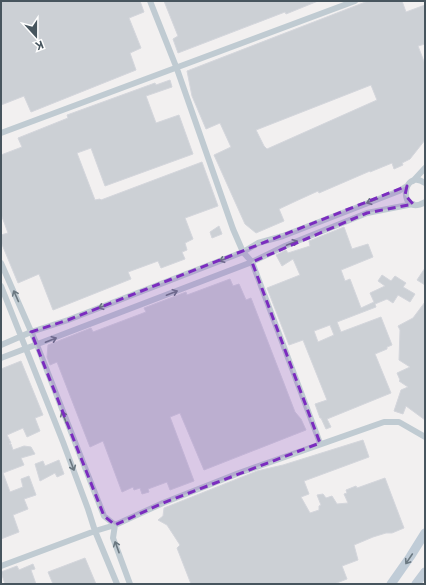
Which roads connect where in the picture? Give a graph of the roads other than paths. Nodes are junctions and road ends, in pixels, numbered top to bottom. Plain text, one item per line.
1 (150, 1) edge
2 (355, 1) edge
3 (177, 69) junction
4 (1, 133) edge
5 (425, 168) edge
6 (413, 181) junction
7 (425, 183) edge
8 (407, 186) junction
9 (425, 202) edge
10 (415, 205) junction
11 (425, 209) edge
12 (243, 252) junction
13 (252, 262) junction
14 (1, 263) edge
15 (1, 286) edge
16 (31, 332) junction
17 (21, 336) junction
18 (1, 345) edge
19 (37, 345) junction
20 (25, 349) junction
21 (1, 358) edge
22 (425, 437) edge
23 (73, 438) junction
24 (63, 442) junction
25 (320, 443) junction
26 (115, 525) junction
27 (95, 531) junction
28 (425, 533) edge
29 (1, 566) edge
30 (425, 572) edge
31 (117, 584) edge
32 (130, 584) edge
33 (391, 584) edge
34 (416, 584) edge

1 - 3 street
2 - 3 street
3 - 4 street
3 - 12 street
5 - 6 street
6 - 7 street
6 - 8 street
8 - 10 street
8 -> 12 street
9 - 10 street
10 - 11 street
13 -> 10 street
12 - 13 street
12 -> 16 street
19 -> 13 street
13 - 25 street
16 -> 14 street
15 - 17 street
16 - 17 street
16 - 19 street
17 - 18 street
17 - 20 street
19 - 20 street
23 -> 19 street
20 - 21 street
20 - 24 street
22 - 25 street
23 - 24 street
23 - 26 street
24 -> 27 street
25 - 26 street
26 - 27 street
32 -> 26 street
27 - 29 street
27 - 31 street
28 -> 33 street
30 - 34 street

